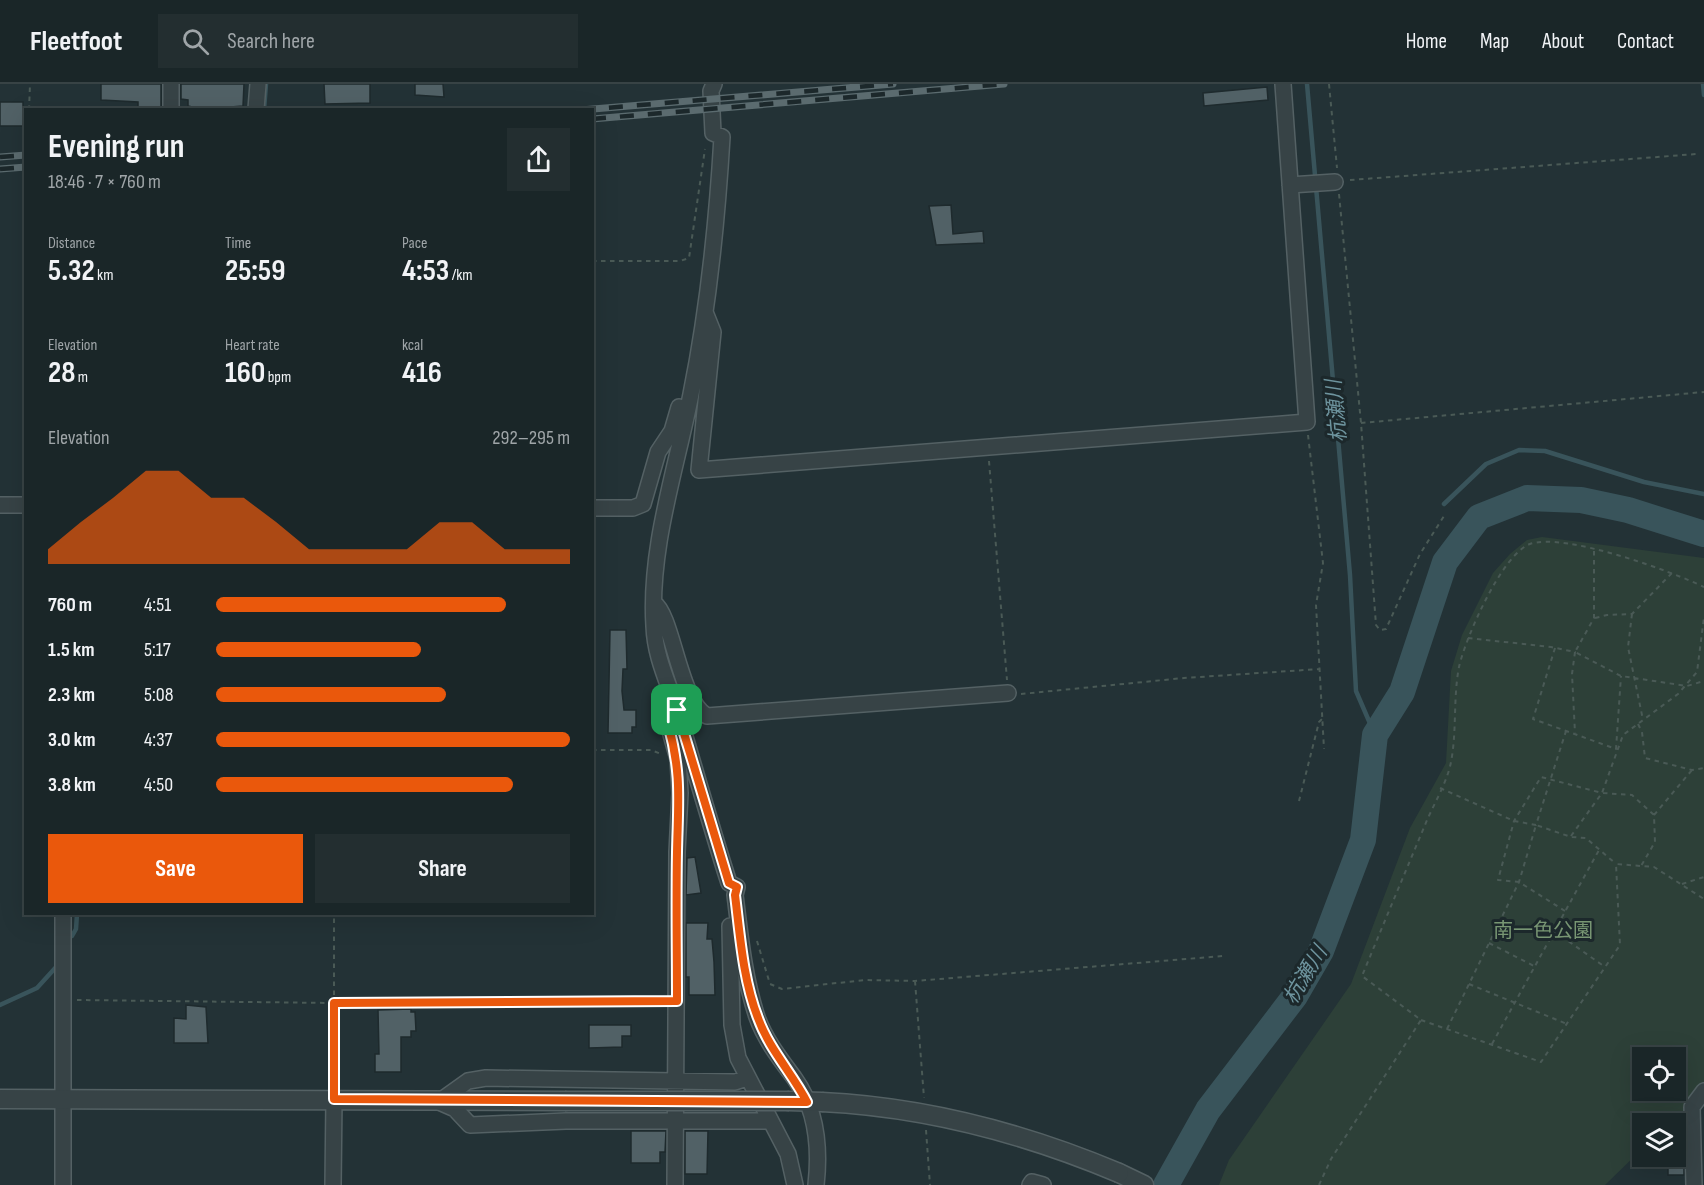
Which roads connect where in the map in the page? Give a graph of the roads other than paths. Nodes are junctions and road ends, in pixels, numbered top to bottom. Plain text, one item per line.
1 (171, 84) edge
2 (258, 84) edge
3 (717, 84) edge
4 (1283, 84) edge
5 (171, 108) edge
6 (256, 108) edge
7 (1337, 182) road end
8 (1292, 185) junction
9 (705, 312) junction
10 (692, 392) junction
11 (0, 505) edge
12 (24, 505) edge
13 (594, 508) edge
14 (654, 603) junction
15 (1008, 693) road end
16 (677, 710) junction
17 (729, 883) junction
18 (63, 915) edge
19 (747, 1078) junction
20 (676, 1082) junction
21 (1704, 1092) edge
22 (0, 1099) edge
23 (63, 1099) junction
24 (334, 1099) junction
25 (439, 1102) junction
26 (815, 1102) junction
27 (770, 1121) junction
28 (676, 1122) junction
29 (63, 1185) edge
30 (333, 1185) edge
31 (675, 1185) edge
32 (795, 1185) edge
33 (816, 1185) edge
34 (1030, 1185) edge
35 (1043, 1185) edge
36 (1144, 1185) edge
37 (1694, 1185) edge

1 - 5 street
2 - 6 street
3 - 9 street
4 - 8 street
7 - 8 street
8 - 9 street
9 - 10 street
10 - 13 street
10 - 14 street
11 - 12 street
14 - 15 street
14 - 16 street
16 - 17 street
16 - 20 street
17 - 19 street
17 - 26 street
18 - 23 street
19 - 20 street
19 - 27 street
20 - 25 street
20 - 28 street
21 - 37 street
22 - 23 street
23 - 24 street
23 - 29 street
24 - 25 street
24 - 30 street
25 - 26 street, bridge
25 - 28 street
26 - 33 street
26 - 36 street, bridge
27 - 28 street
27 - 32 street
28 - 31 street
34 - 35 street

